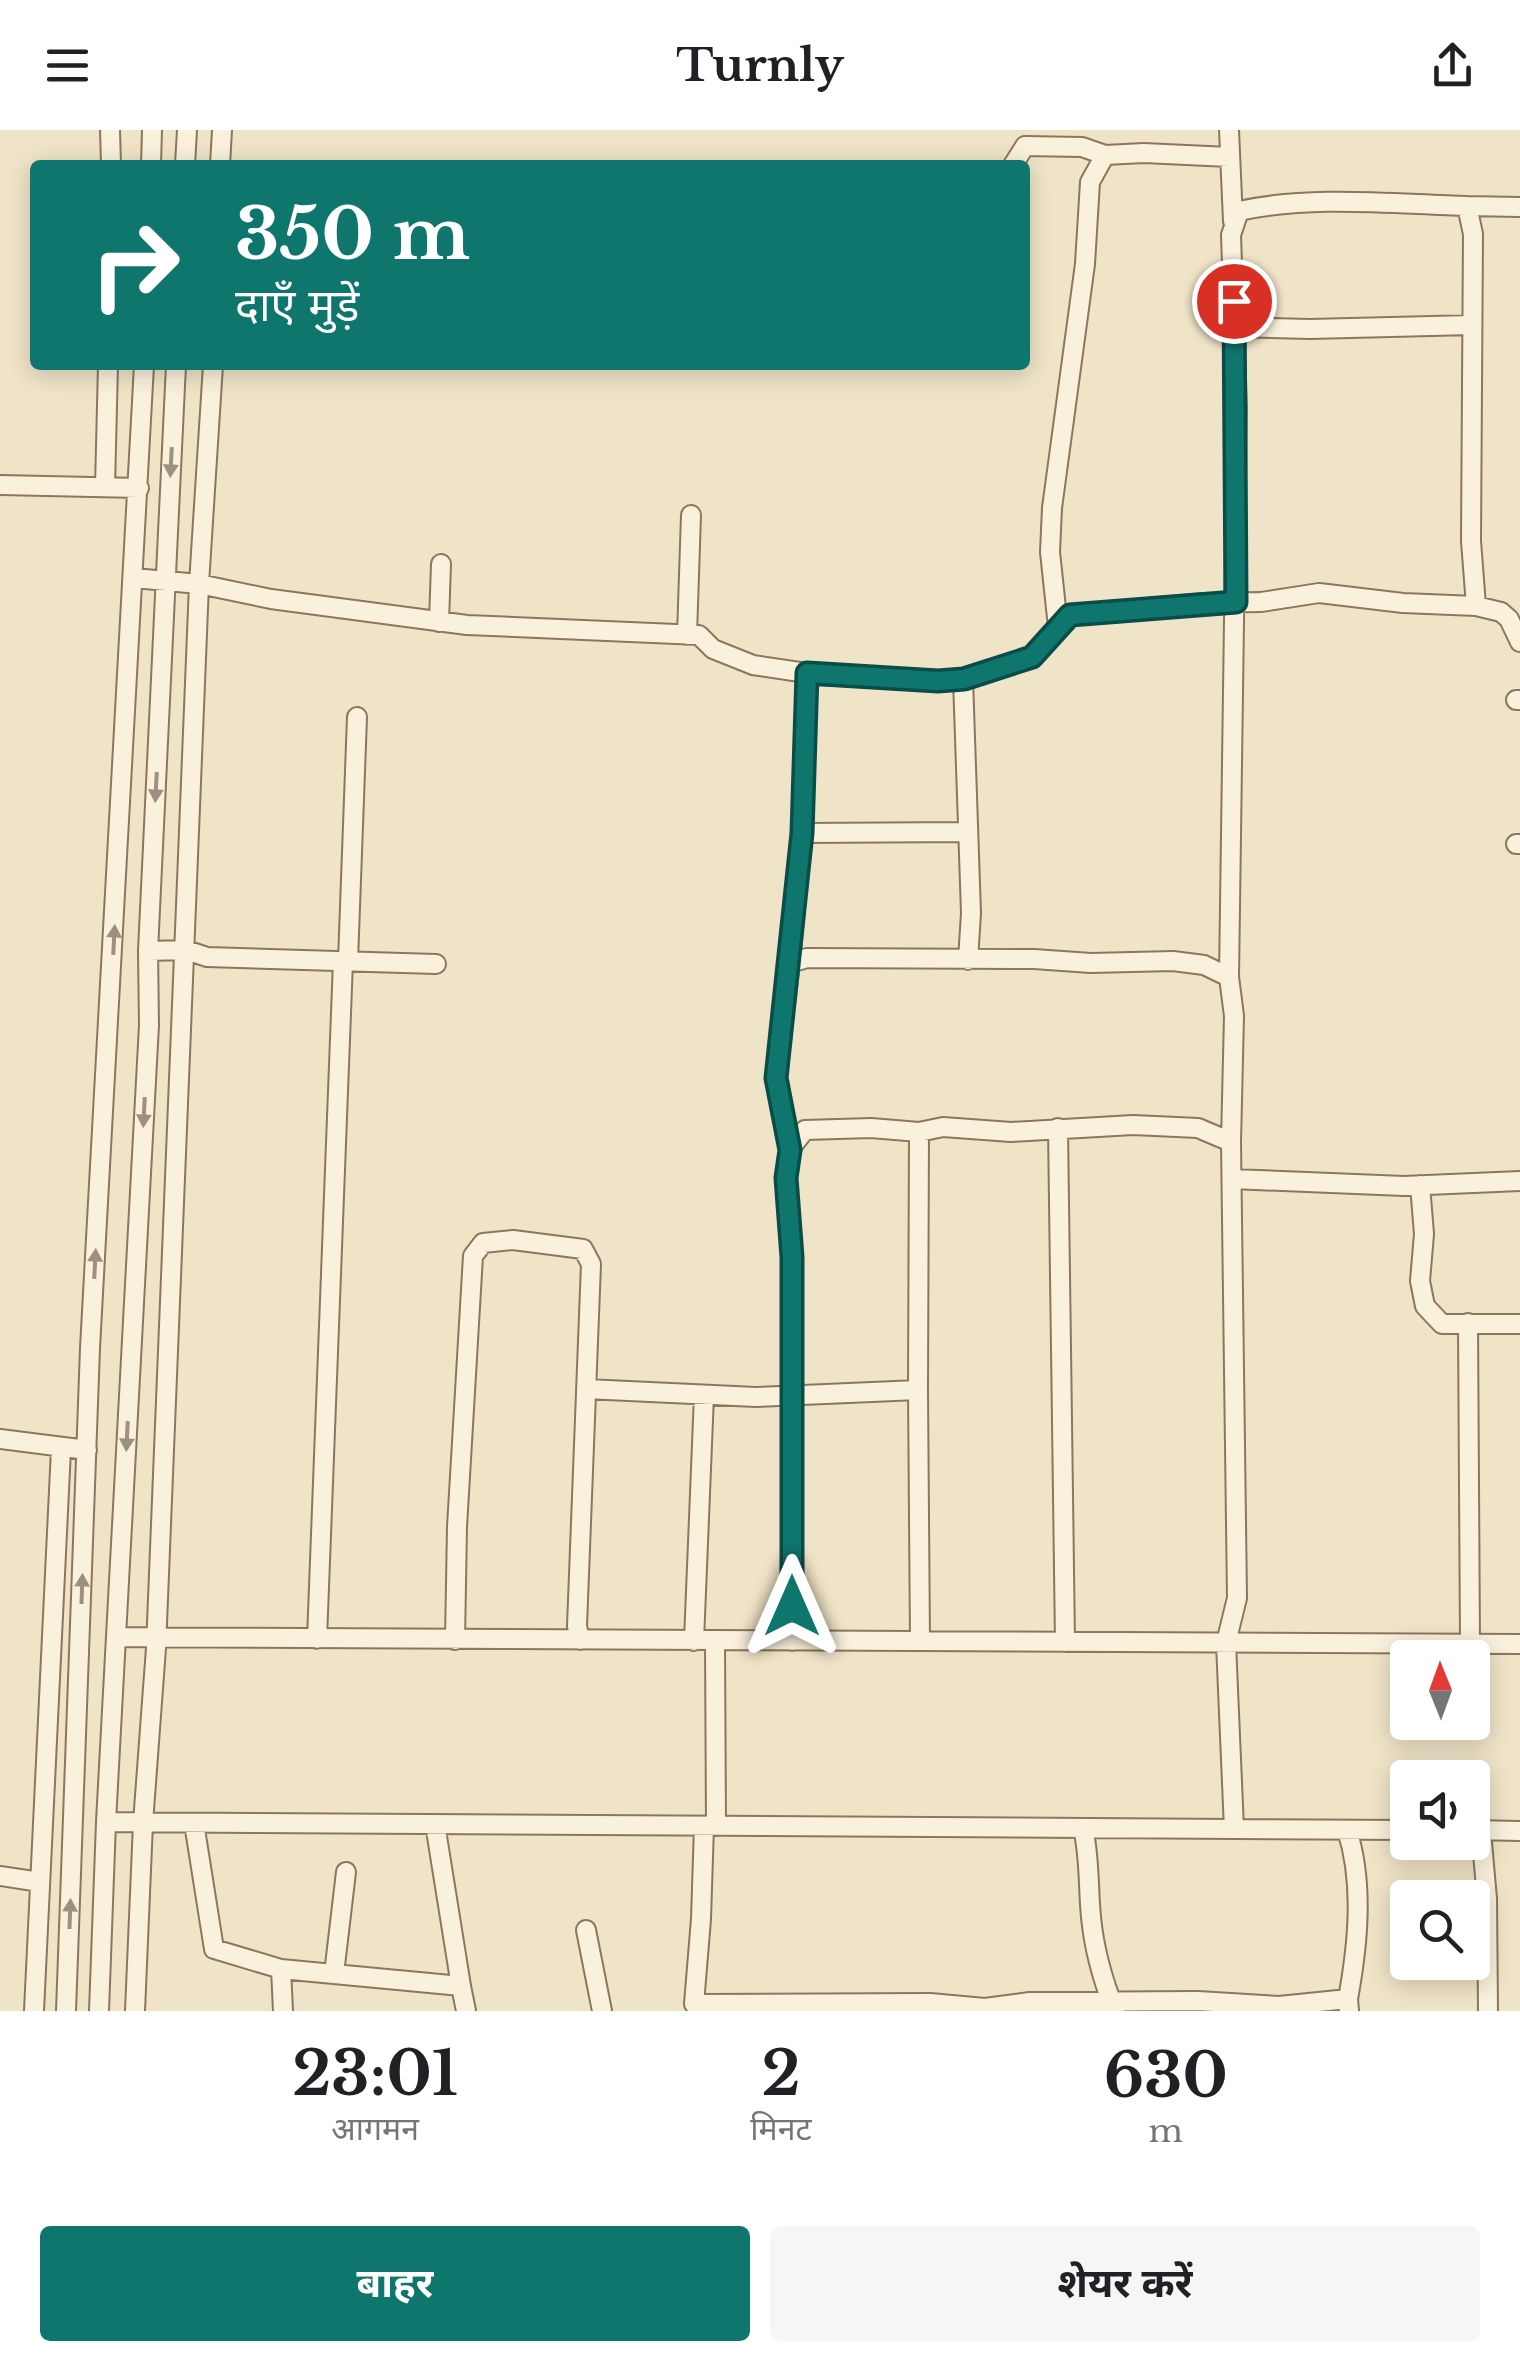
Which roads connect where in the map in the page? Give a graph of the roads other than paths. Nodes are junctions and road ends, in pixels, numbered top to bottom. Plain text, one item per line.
1 (110, 130) edge
2 (152, 130) edge
3 (187, 130) edge
4 (222, 130) edge
5 (1230, 130) edge
6 (1105, 155) junction
7 (1229, 157) junction
8 (111, 160) edge
9 (151, 160) edge
10 (185, 160) edge
11 (220, 160) edge
12 (1016, 160) edge
13 (1467, 206) junction
14 (1520, 207) edge
15 (1234, 227) junction
16 (1472, 325) junction
17 (1234, 327) junction
18 (108, 370) edge
19 (144, 370) edge
20 (176, 370) edge
21 (213, 370) edge
22 (0, 486) edge
23 (104, 487) junction
24 (140, 488) junction
25 (690, 515) dead end
26 (441, 564) dead end
27 (134, 578) junction
28 (166, 580) junction
29 (200, 584) junction
30 (1236, 602) junction
31 (1476, 606) junction
32 (439, 622) junction
33 (1058, 627) junction
34 (688, 635) junction
35 (1520, 642) edge
36 (807, 673) junction
37 (964, 679) junction
38 (357, 716) dead end
39 (967, 832) junction
40 (802, 833) junction
41 (186, 950) junction
42 (148, 951) junction
43 (968, 960) junction
44 (346, 961) junction
45 (436, 964) dead end
46 (790, 964) junction
47 (1229, 978) junction
48 (1058, 1128) junction
49 (919, 1132) junction
50 (1231, 1142) junction
51 (790, 1150) junction
52 (1232, 1180) junction
53 (1520, 1181) edge
54 (1420, 1185) junction
55 (1468, 1323) junction
56 (1520, 1324) edge
57 (586, 1389) junction
58 (918, 1390) junction
59 (704, 1394) junction
60 (791, 1394) junction
61 (0, 1439) edge
62 (61, 1450) junction
63 (87, 1450) junction
64 (117, 1637) junction
65 (156, 1638) junction
66 (317, 1639) junction
67 (455, 1640) junction
68 (580, 1640) junction
69 (1470, 1640) edge
70 (694, 1641) junction
71 (715, 1641) junction
72 (792, 1641) junction
73 (920, 1642) junction
74 (1064, 1642) junction
75 (1226, 1643) junction
76 (1390, 1644) edge
77 (1490, 1644) edge
78 (1520, 1644) edge
79 (106, 1822) junction
80 (143, 1822) junction
81 (194, 1823) junction
82 (435, 1824) junction
83 (710, 1826) junction
84 (1083, 1828) junction
85 (1234, 1829) junction
86 (1347, 1830) junction
87 (1390, 1830) edge
88 (1490, 1830) edge
89 (1520, 1831) edge
90 (1481, 1860) edge
91 (346, 1872) dead end
92 (0, 1876) edge
93 (40, 1882) junction
94 (586, 1930) dead end
95 (281, 1969) junction
96 (334, 1974) junction
97 (462, 1986) junction
98 (1349, 2005) edge
99 (1113, 2007) edge
100 (695, 2008) edge
101 (1280, 2009) edge
102 (986, 2010) edge
103 (34, 2011) edge
104 (66, 2011) edge
105 (99, 2011) edge
106 (135, 2011) edge
107 (283, 2011) edge
108 (466, 2011) edge
109 (602, 2011) edge
110 (1488, 2011) edge

1 - 8 street
2 - 9 street
3 - 10 street
4 - 11 street
5 - 7 street
6 - 7 street
6 - 12 street
6 - 33 street
7 - 15 street
13 - 14 street
13 - 15 street
13 - 16 street
15 - 17 street
16 - 17 street
16 - 31 street
17 - 30 street
18 - 23 street
19 - 24 street
20 -> 28 street
21 - 29 street
22 - 23 street
23 - 24 street
24 - 27 street
25 - 34 street
26 - 32 street
27 - 28 street
63 -> 27 street
28 - 29 street
28 -> 42 street
29 - 32 street
29 - 41 street
30 - 31 street
30 - 33 street
30 - 47 street
31 - 35 street
32 - 34 street
33 - 37 street
34 - 36 street
36 - 37 street
36 - 40 street
37 - 39 street
38 - 44 street
39 - 40 street
39 - 43 street
40 - 46 street
41 - 42 street
41 - 44 street
41 - 65 street
42 -> 64 street
43 - 46 street
43 - 47 street
44 - 45 street
44 - 66 street
46 - 51 street
47 - 50 street
48 - 49 street
48 - 50 street
48 - 74 street
49 - 51 street
49 - 58 street
50 - 52 street
51 - 60 street
52 - 54 street
52 - 75 street
53 - 54 street
54 - 55 street
55 - 56 street
55 - 69 street
57 - 59 street
57 - 67 street
57 - 68 street
58 - 60 street
58 - 73 street
59 - 60 street
59 - 70 street
60 - 72 street
61 - 62 street
62 - 63 street
62 - 93 street
104 -> 63 street
64 - 65 street
64 - 79 street
65 - 66 street
65 - 80 street
66 - 67 street
67 - 68 street
68 - 70 street
70 - 71 street
71 - 72 street
71 - 83 street
72 - 73 street
73 - 74 street
74 - 75 street
75 - 76 street
75 - 85 street
77 - 78 street
79 - 80 street
79 - 105 street
80 - 81 street
80 - 106 street
81 - 82 street
81 - 95 street
82 - 83 street
82 - 97 street
83 - 84 street
83 - 100 street
84 - 85 street
84 - 99 street
85 - 86 street
86 - 87 street
86 - 98 street
88 - 89 street
90 - 110 street
91 - 96 street
92 - 93 street
93 - 103 street
94 - 109 street
95 - 96 street
95 - 107 street
96 - 97 street
97 - 108 street
98 - 101 street
99 - 101 street
99 - 102 street
100 - 102 street

